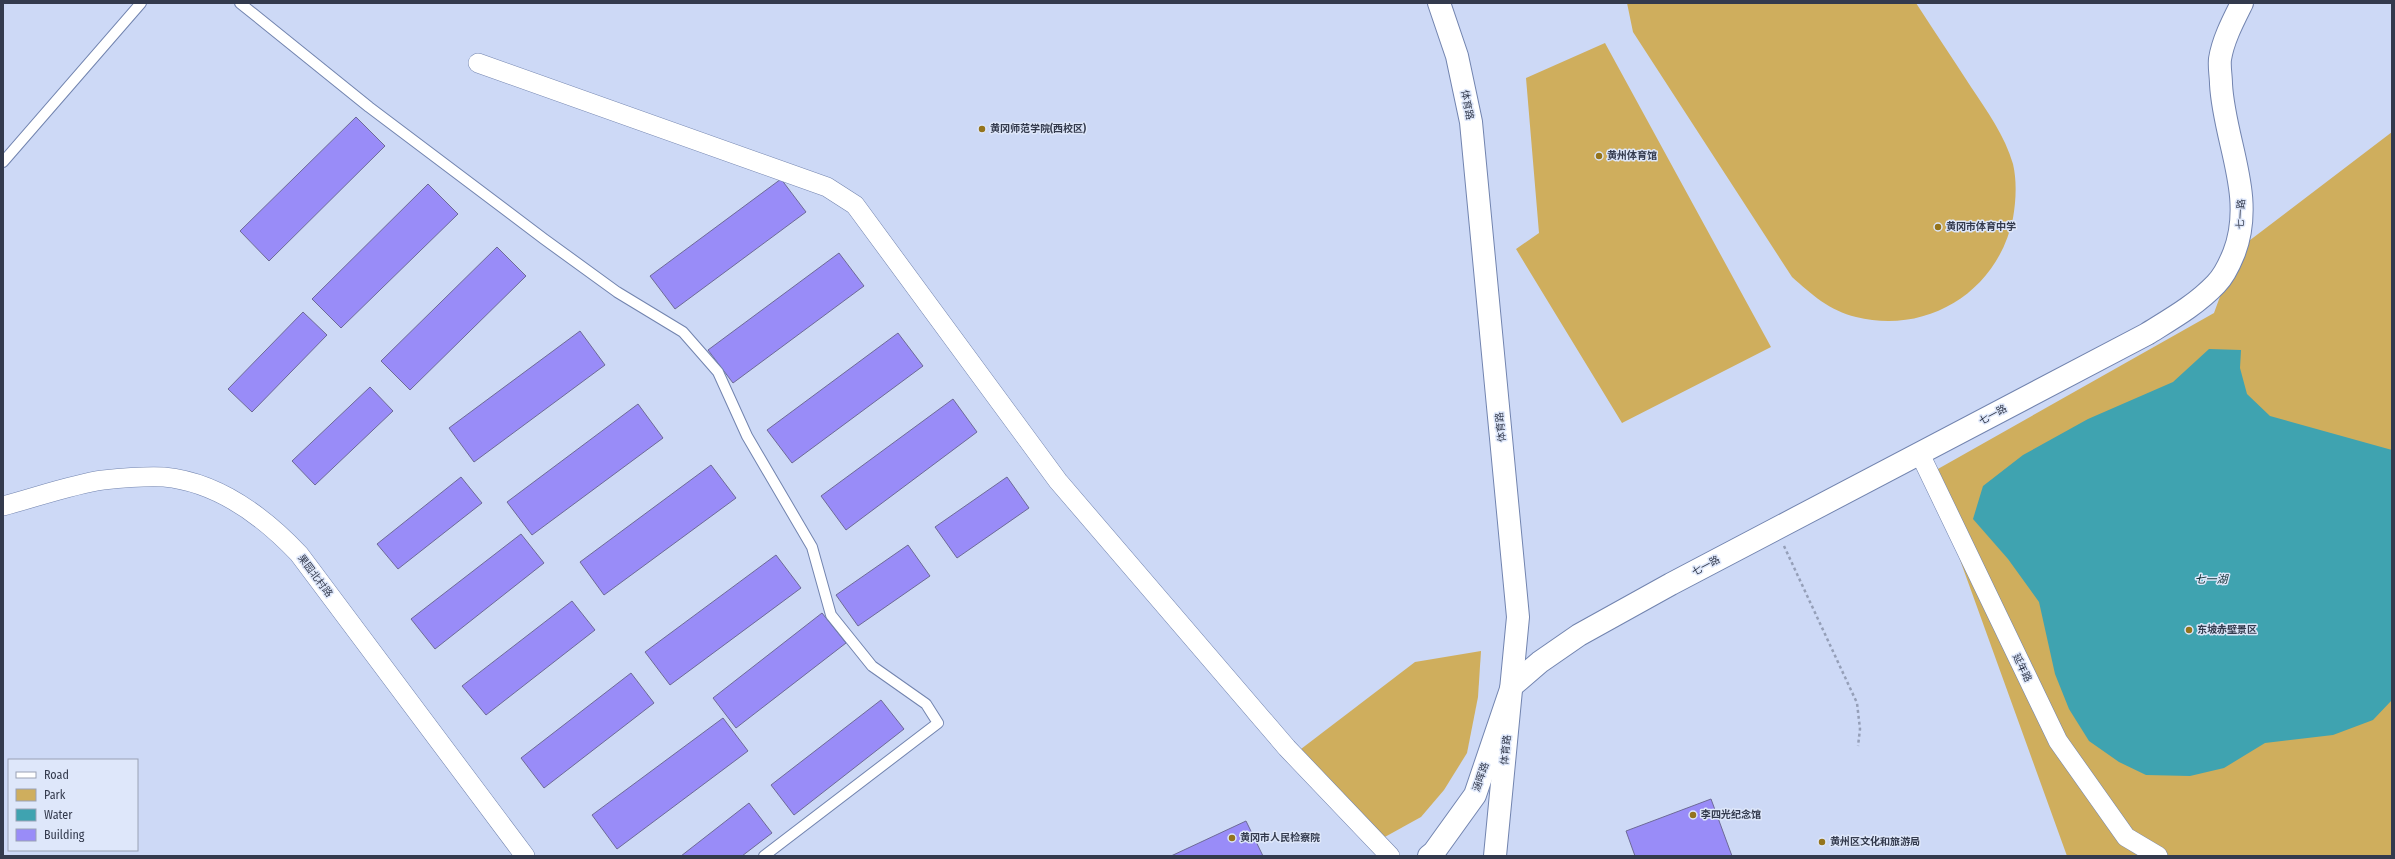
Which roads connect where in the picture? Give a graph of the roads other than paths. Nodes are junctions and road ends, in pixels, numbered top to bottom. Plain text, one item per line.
1 (141, 3) edge
2 (240, 3) edge
3 (1439, 3) edge
4 (2242, 3) edge
5 (478, 63) dead end
6 (3, 162) edge
7 (1920, 454) junction
8 (3, 506) edge
9 (1512, 686) junction
10 (525, 856) edge
11 (764, 856) edge
12 (1390, 856) edge
13 (1429, 856) edge
14 (1495, 856) edge
15 (2158, 856) edge

1 - 6 lane
2 - 11 lane
3 - 9 street, 体育路
4 - 7 street, 七一路
5 - 12 street
7 - 9 street, 七一路
7 - 15 street, 延年路
8 - 10 street, 果园北村路
9 - 13 street, 涵晖路
9 - 14 street, 体育路

